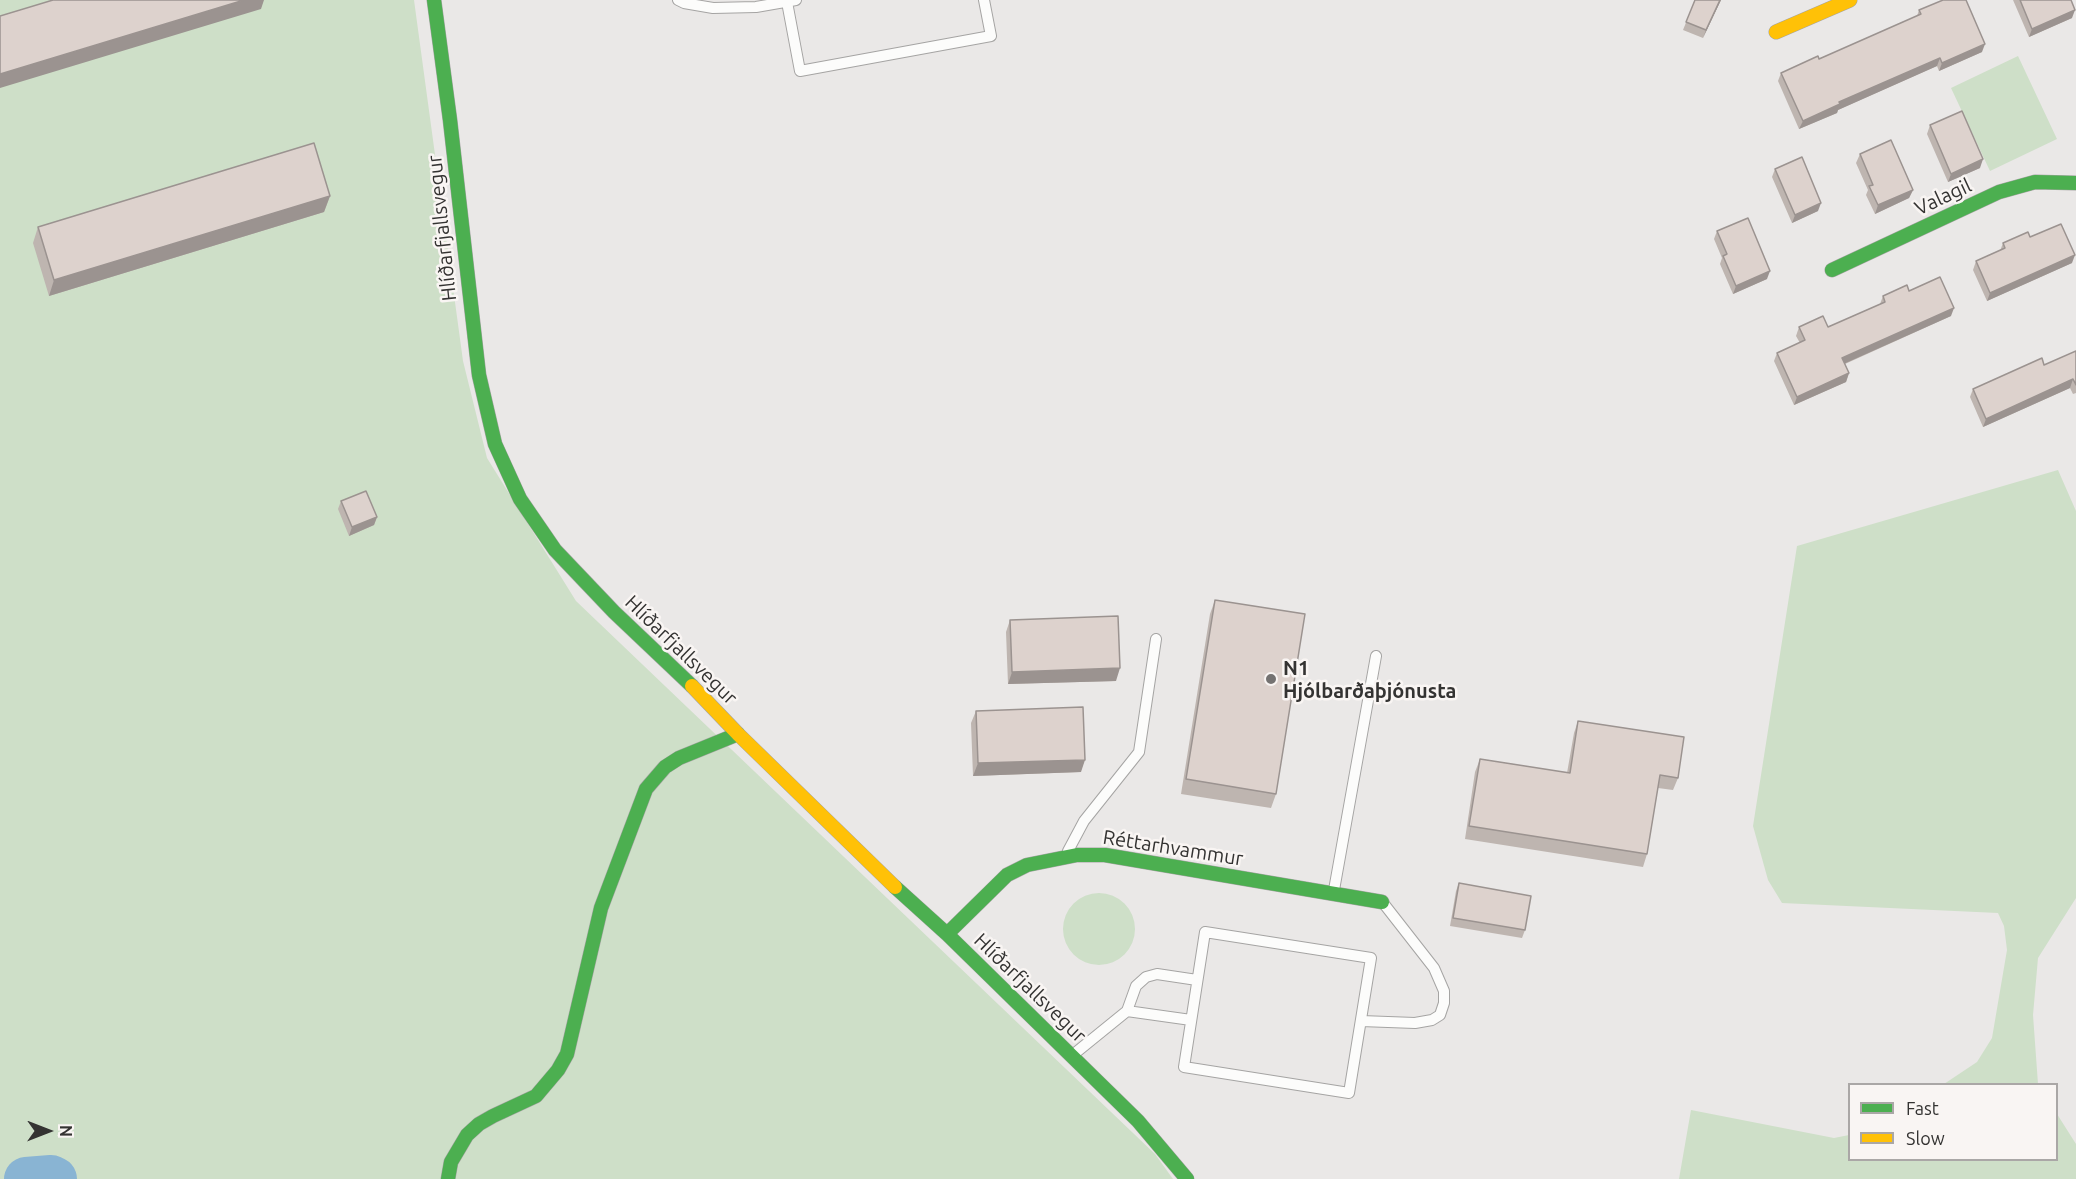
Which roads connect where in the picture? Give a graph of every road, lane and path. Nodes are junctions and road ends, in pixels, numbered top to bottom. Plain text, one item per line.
1 (434, 0) edge
2 (678, 0) edge
3 (984, 0) edge
4 (1850, 0) edge
5 (792, 1) edge
6 (1776, 32) dead end
7 (2076, 183) edge
8 (1832, 270) dead end
9 (1156, 639) dead end
10 (1376, 656) dead end
11 (738, 734) junction
12 (1065, 857) junction
13 (1334, 893) junction
14 (1382, 902) joint
15 (946, 934) junction
16 (1197, 980) junction
17 (1127, 1011) junction
18 (1191, 1020) junction
19 (1361, 1021) junction
20 (1071, 1056) junction
21 (448, 1179) edge
22 (1186, 1179) edge

1 - 11 main road, Hlíðarfjallsvegur
2 - 5 lane
3 - 5 lane
4 - 6 main road
7 - 8 main road, Valagil
9 - 12 lane
10 - 13 lane
11 - 15 main road, Hlíðarfjallsvegur
11 - 21 main road
12 - 13 main road, Réttarhvammur
12 - 15 main road, Réttarhvammur
13 - 14 main road, Réttarhvammur
14 - 19 lane
15 - 20 main road, Hlíðarfjallsvegur
16 - 17 lane
16 - 18 lane
16 - 19 lane
17 - 18 lane
17 - 20 lane
18 - 19 lane
20 - 22 main road, Hlíðarfjallsvegur

